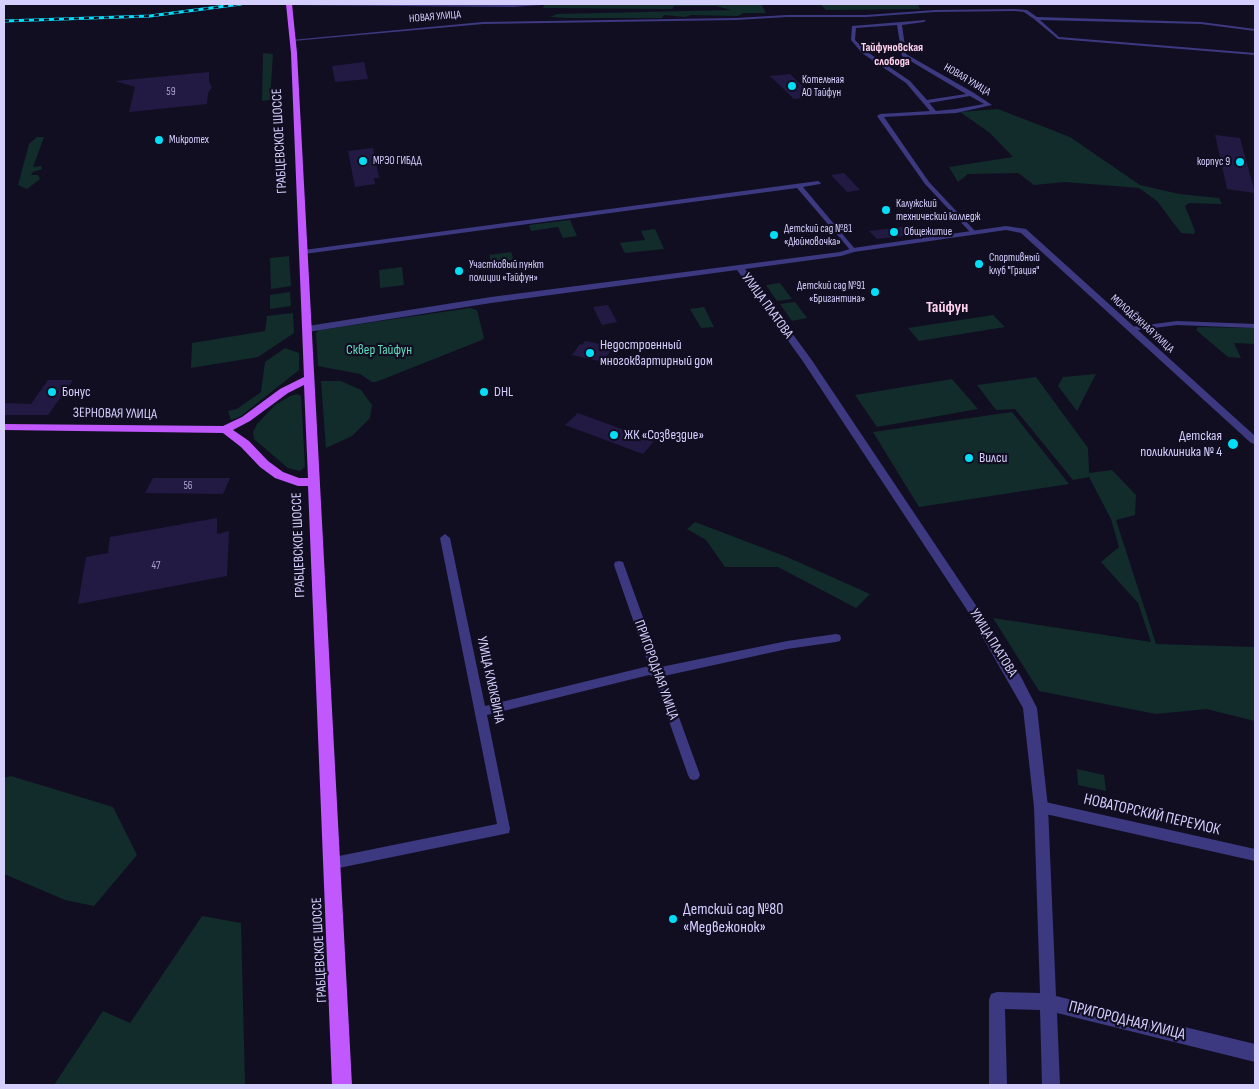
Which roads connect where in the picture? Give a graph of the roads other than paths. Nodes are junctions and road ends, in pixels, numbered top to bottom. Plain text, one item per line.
1 (289, 4) edge
2 (554, 4) edge
3 (880, 15) junction
4 (1036, 18) junction
5 (924, 21) dead end
6 (899, 23) junction
7 (891, 24) junction
8 (1255, 30) edge
9 (293, 40) junction
10 (1255, 54) edge
11 (972, 94) junction
12 (927, 102) junction
13 (934, 112) junction
14 (818, 183) dead end
15 (798, 185) junction
16 (973, 232) junction
17 (853, 250) junction
18 (304, 252) junction
19 (739, 267) junction
20 (1255, 326) edge
21 (308, 329) junction
22 (1131, 329) junction
23 (310, 378) junction
24 (266, 405) junction
25 (4, 426) edge
26 (225, 430) junction
27 (1255, 441) edge
28 (245, 444) junction
29 (314, 482) junction
30 (445, 538) dead end
31 (619, 565) dead end
32 (836, 638) dead end
33 (658, 673) junction
34 (481, 712) junction
35 (694, 775) dead end
36 (1041, 807) junction
37 (1255, 855) edge
38 (334, 862) junction
39 (1047, 1002) junction
40 (1255, 1052) edge
41 (342, 1085) edge
42 (998, 1085) edge
43 (1051, 1085) edge

1 - 2 street
1 - 9 main road, ГРАБЦЕВСКОЕ ШОССЕ
3 - 4 street, НОВАЯ УЛИЦА
3 - 7 street
3 - 9 street, НОВАЯ УЛИЦА
4 - 8 street, НОВАЯ УЛИЦА
4 - 10 street, НОВАЯ УЛИЦА
5 - 6 street
6 - 7 street
6 - 11 street, НОВАЯ УЛИЦА
7 - 12 street
9 - 18 main road, ГРАБЦЕВСКОЕ ШОССЕ
11 - 12 street
11 - 13 street, НОВАЯ УЛИЦА
12 - 13 street
13 - 16 street
14 - 15 street
15 - 17 street
15 - 18 street
16 - 17 street
16 - 22 street, МОЛОДЁЖНАЯ УЛИЦА
17 - 19 street
18 - 21 main road, ГРАБЦЕВСКОЕ ШОССЕ
19 - 21 street
19 - 36 street, УЛИЦА ПЛАТОВА
20 - 22 street
21 - 23 main road, ГРАБЦЕВСКОЕ ШОССЕ
22 - 27 street, МОЛОДЁЖНАЯ УЛИЦА
23 - 24 main road
23 - 29 main road, ГРАБЦЕВСКОЕ ШОССЕ
24 - 26 main road
24 - 28 main road
25 - 26 main road, ЗЕРНОВАЯ УЛИЦА
26 - 28 main road
28 - 29 main road
29 - 38 main road, ГРАБЦЕВСКОЕ ШОССЕ
30 - 34 street, УЛИЦА КЛЮКВИНА
31 - 33 street, ПРИГОРОДНАЯ УЛИЦА
32 - 33 street
33 - 34 street
33 - 35 street, ПРИГОРОДНАЯ УЛИЦА
34 - 38 street, УЛИЦА КЛЮКВИНА
36 - 37 street, НОВАТОРСКИЙ ПЕРЕУЛОК
36 - 39 street, УЛИЦА ПЛАТОВА
38 - 41 main road, ГРАБЦЕВСКОЕ ШОССЕ
39 - 40 street, ПРИГОРОДНАЯ УЛИЦА
39 - 42 street, ПРИГОРОДНАЯ УЛИЦА
39 - 43 street, УЛИЦА ПЛАТОВА

